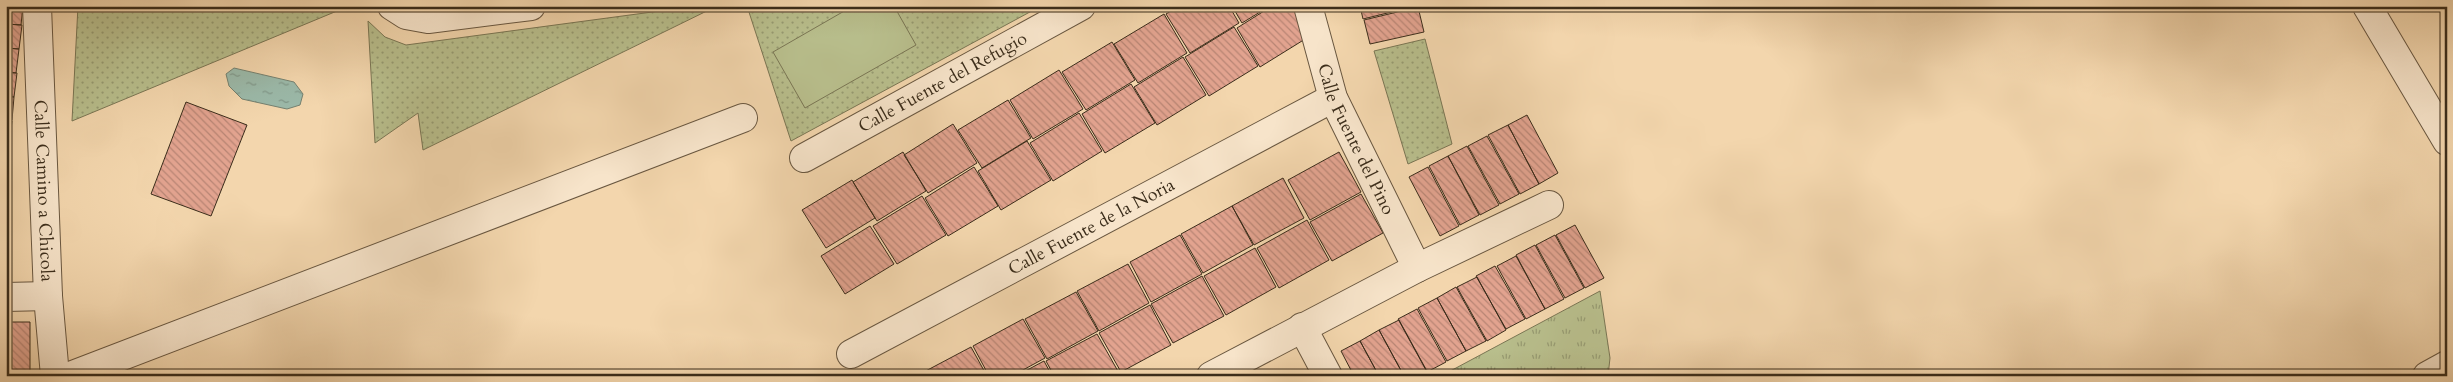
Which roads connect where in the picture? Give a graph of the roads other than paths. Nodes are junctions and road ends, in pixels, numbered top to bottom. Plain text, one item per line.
1 (37, 6) edge
2 (392, 6) edge
3 (531, 6) edge
4 (1081, 6) edge
5 (1308, 6) edge
6 (2367, 6) edge
7 (1333, 98) junction
8 (743, 118) dead end
9 (2447, 141) edge
10 (804, 158) dead end
11 (1550, 205) dead end
12 (1416, 268) junction
13 (48, 296) junction
14 (6, 297) edge
15 (1302, 327) junction
16 (851, 354) dead end
17 (2447, 365) edge
18 (55, 376) edge
19 (70, 376) edge
20 (1211, 376) edge
21 (1328, 376) edge
22 (2427, 376) edge

1 - 13 street, Calle Camino a Chicola
2 - 3 street
4 - 10 street, Calle Fuente del Refugio
5 - 7 street, Calle Fuente del Pino
6 - 9 street
7 - 12 street, Calle Fuente del Pino
7 - 16 street, Calle Fuente de la Noria
8 - 19 street
11 - 12 street
12 - 15 street
13 - 14 street
13 - 18 street, Calle Camino a Chicola
15 - 20 street
15 - 21 street
17 - 22 street

